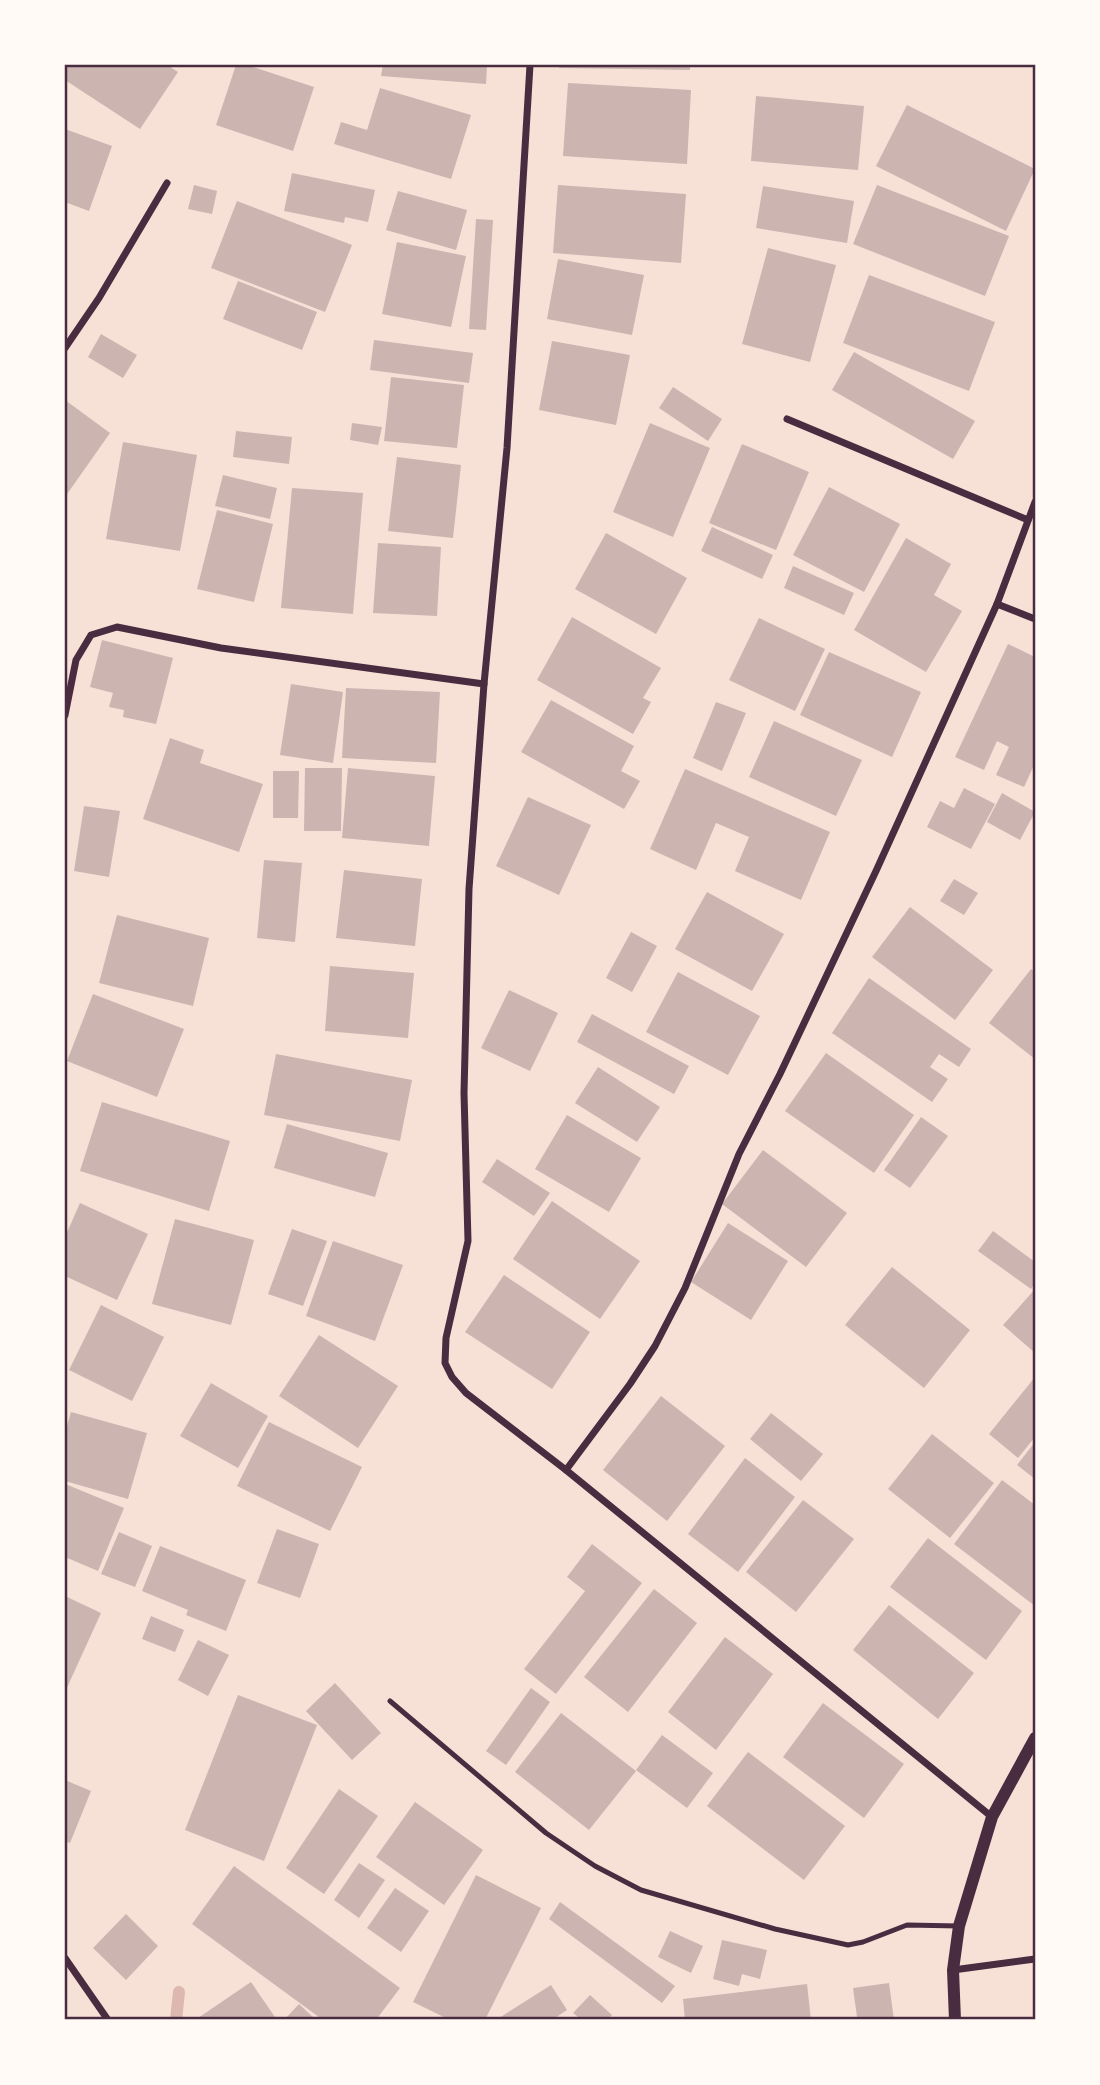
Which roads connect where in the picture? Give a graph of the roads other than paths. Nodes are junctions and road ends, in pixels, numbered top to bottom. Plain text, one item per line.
1 (530, 65) edge
2 (167, 183) dead end
3 (65, 348) edge
4 (787, 419) dead end
5 (1035, 502) edge
6 (1028, 520) junction
7 (997, 604) junction
8 (1035, 619) edge
9 (484, 684) junction
10 (65, 715) edge
11 (566, 1470) junction
12 (390, 1701) dead end
13 (1035, 1738) edge
14 (992, 1817) junction
15 (959, 1926) junction
16 (65, 1958) edge
17 (1035, 1959) edge
18 (953, 1970) junction
19 (108, 2020) edge
20 (954, 2020) edge

1 - 9 street
2 - 3 street
4 - 6 street
5 - 6 street
6 - 7 street
7 - 8 street
7 - 11 street
9 - 10 street
9 - 11 street
11 - 14 street
12 - 15 lane
13 - 14 street
14 - 15 street
15 - 18 street
16 - 19 street
17 - 18 street
18 - 20 street

